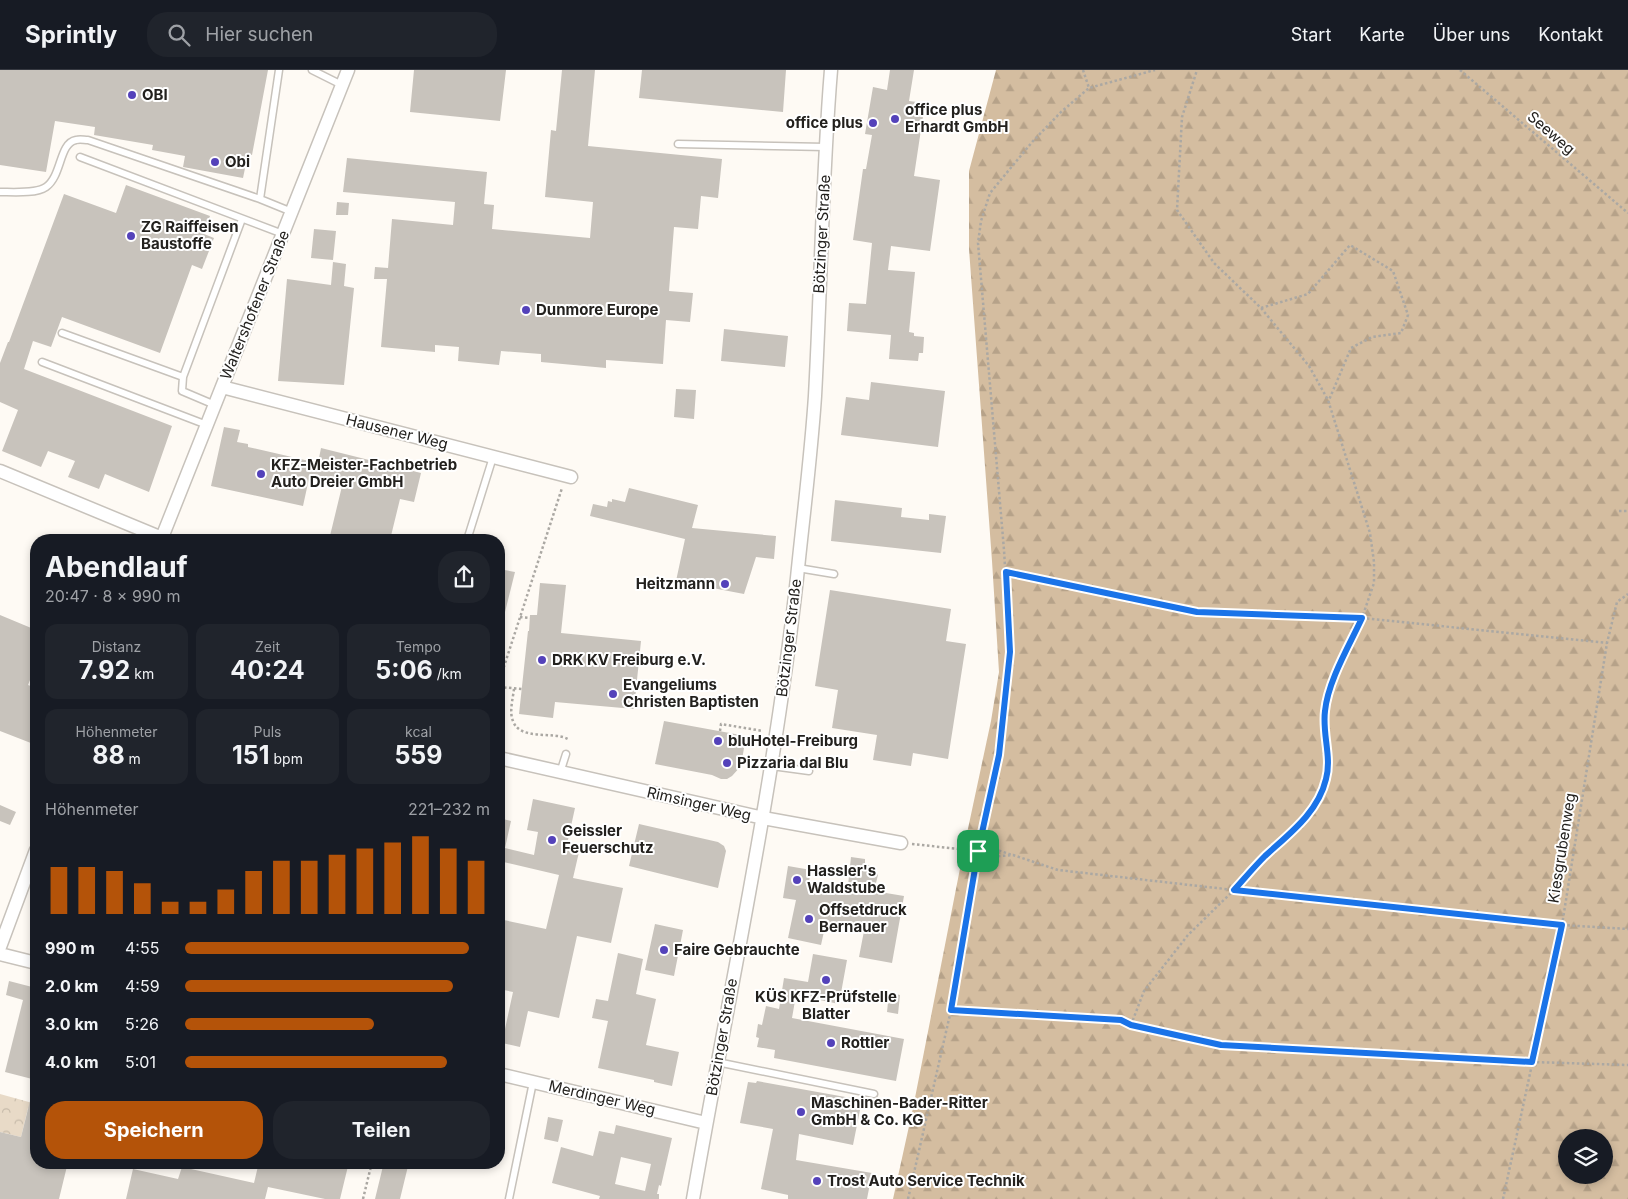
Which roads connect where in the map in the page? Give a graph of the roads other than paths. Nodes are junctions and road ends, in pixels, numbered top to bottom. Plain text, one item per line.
1 (279, 70) edge
2 (312, 70) edge
3 (348, 70) edge
4 (832, 70) edge
5 (342, 85) junction
6 (678, 144) dead end
7 (826, 148) junction
8 (80, 157) dead end
9 (0, 192) edge
10 (260, 198) junction
11 (292, 212) junction
12 (242, 219) junction
13 (283, 234) junction
14 (62, 333) dead end
15 (42, 362) dead end
16 (182, 377) junction
17 (222, 387) junction
18 (215, 405) junction
19 (207, 425) junction
20 (493, 457) junction
21 (0, 471) edge
22 (568, 477) road end
23 (149, 534) edge
24 (163, 534) edge
25 (469, 534) edge
26 (798, 568) junction
27 (834, 574) dead end
28 (566, 754) dead end
29 (505, 759) edge
30 (772, 766) junction
31 (809, 771) dead end
32 (560, 773) junction
33 (763, 818) junction
34 (901, 843) road end
35 (30, 866) edge
36 (0, 947) edge
37 (0, 954) edge
38 (30, 962) edge
39 (717, 1062) junction
40 (505, 1075) edge
41 (532, 1082) junction
42 (874, 1094) dead end
43 (706, 1123) junction
44 (509, 1199) edge
45 (692, 1199) edge

1 - 10 lane
2 - 5 lane
3 - 5 street, Waltershofener Straße
4 - 7 street, Bötzinger Straße
5 - 11 street, Waltershofener Straße
6 - 7 lane
7 - 26 street, Bötzinger Straße
8 - 12 lane
9 - 10 lane
10 - 11 lane
11 - 13 street, Waltershofener Straße
12 - 13 lane
12 - 16 lane
13 - 17 street, Waltershofener Straße
14 - 16 lane
15 - 19 lane
16 - 18 lane
17 - 18 street, Waltershofener Straße
17 - 20 street, Hausener Weg
18 - 19 street, Waltershofener Straße
19 - 24 street, Waltershofener Straße
20 - 22 street, Hausener Weg
20 - 25 lane
21 - 23 street
26 - 27 lane
26 - 30 street, Bötzinger Straße
28 - 32 lane
29 - 32 street, Rimsinger Weg
30 - 31 lane
30 - 33 street, Bötzinger Straße
32 - 33 street, Rimsinger Weg
33 - 34 street, Rimsinger Weg
33 - 39 street, Bötzinger Straße
35 - 36 street
37 - 38 street
39 - 42 lane
39 - 43 street, Bötzinger Straße
40 - 41 street, Merdinger Weg
41 - 43 street, Merdinger Weg
41 - 44 lane
43 - 45 street, Bötzinger Straße

